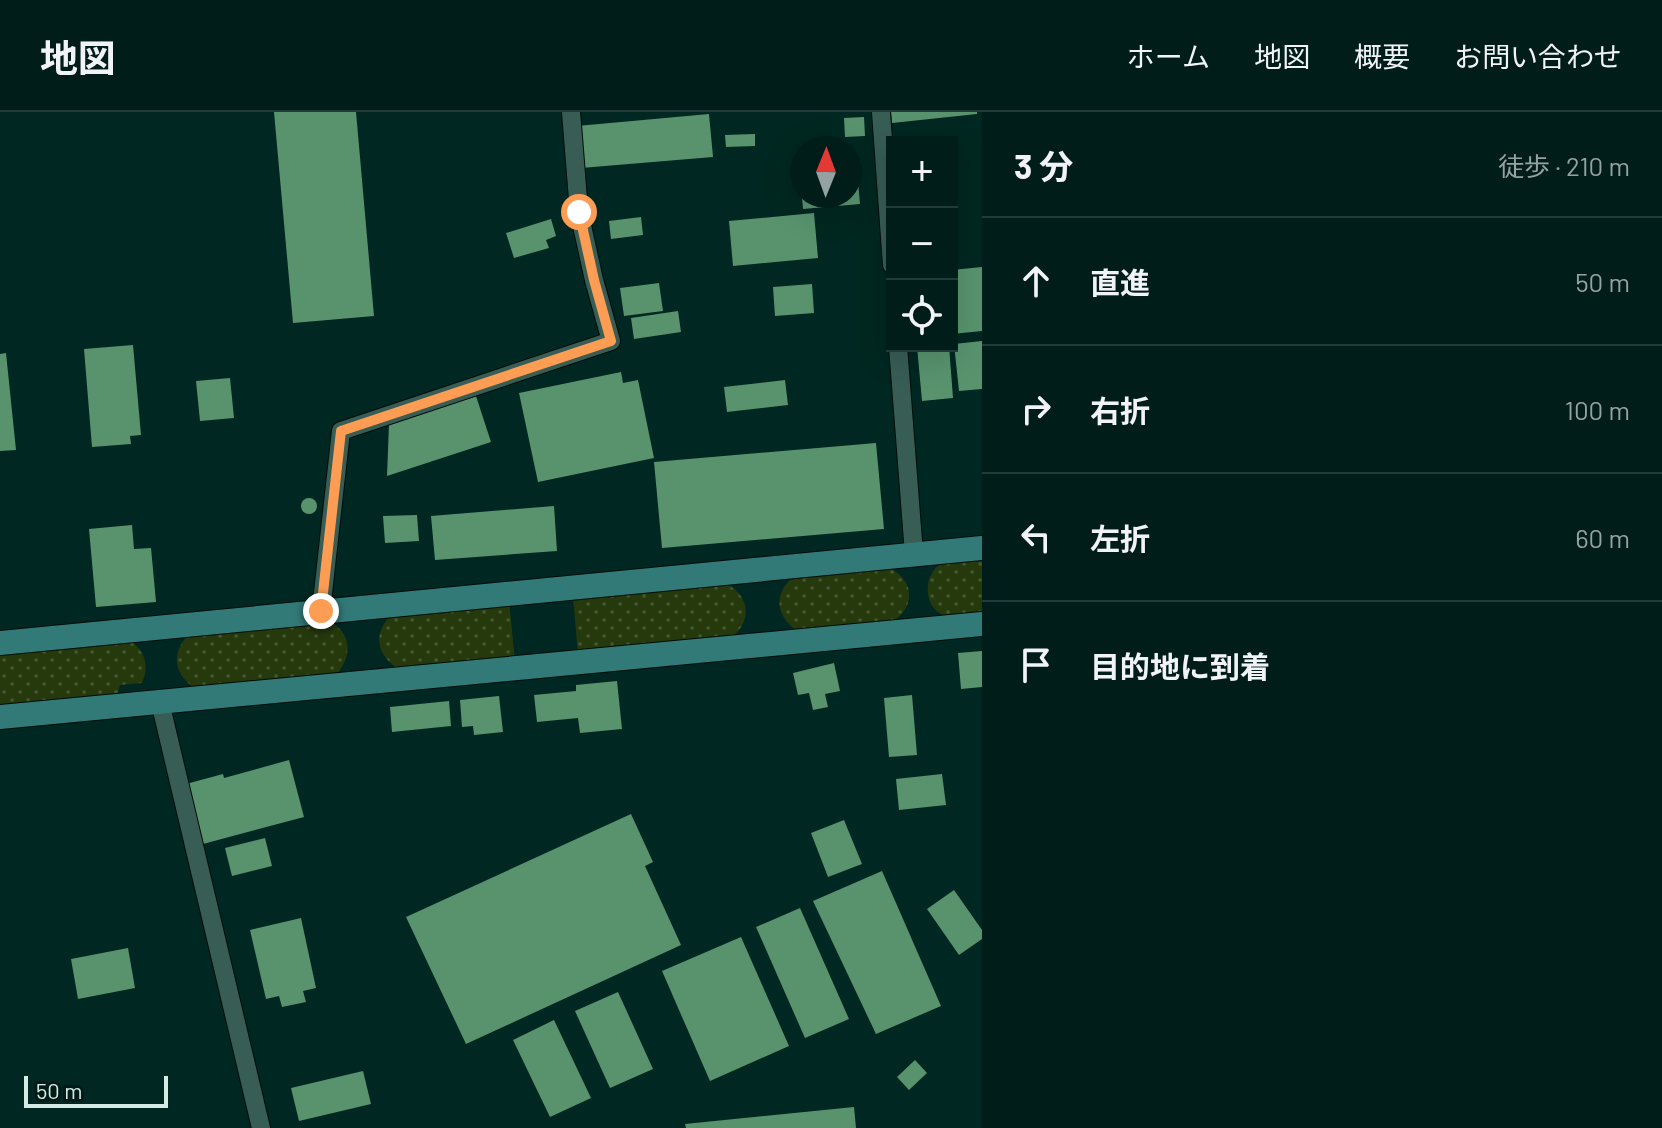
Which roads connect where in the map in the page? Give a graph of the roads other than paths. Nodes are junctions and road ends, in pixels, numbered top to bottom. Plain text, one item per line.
1 (571, 112) edge
2 (881, 112) edge
3 (888, 208) edge
4 (898, 352) edge
5 (982, 548) edge
6 (914, 554) junction
7 (321, 611) junction
8 (982, 624) edge
9 (0, 643) edge
10 (160, 702) junction
11 (0, 717) edge
12 (261, 1128) edge

1 - 7 street
2 - 3 street
4 - 6 street
5 - 6 street
6 - 7 street
7 - 9 street
8 - 10 street
10 - 11 street
10 - 12 street

